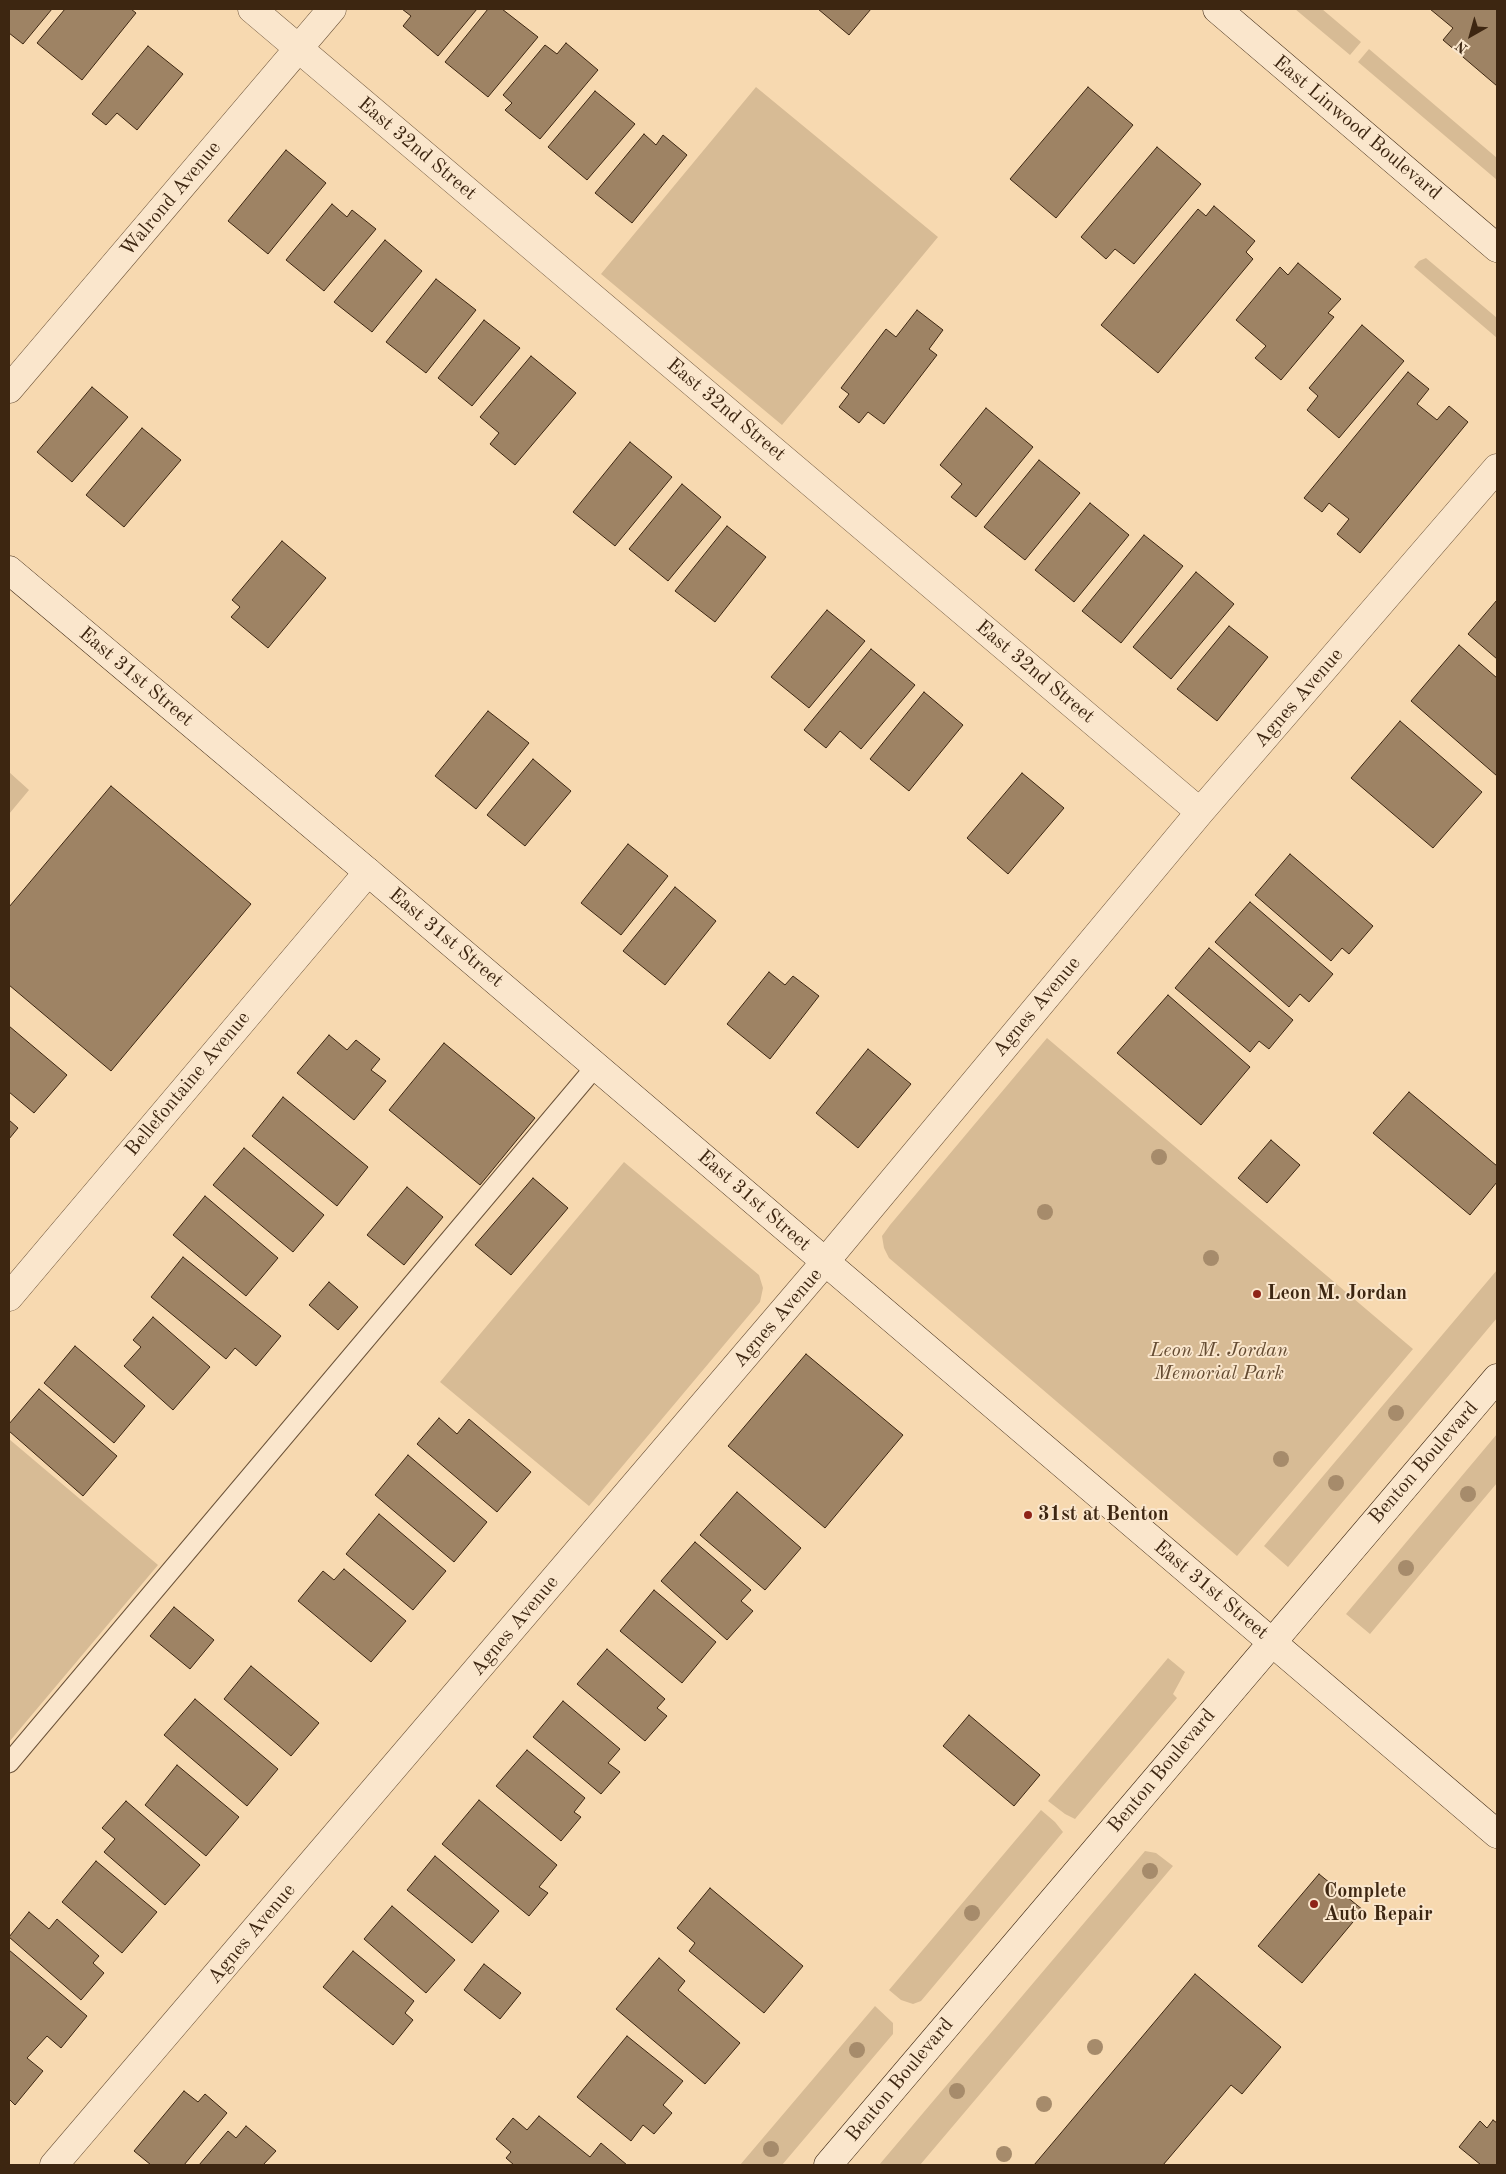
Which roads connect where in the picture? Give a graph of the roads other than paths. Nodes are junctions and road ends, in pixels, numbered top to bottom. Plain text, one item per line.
1 (252, 9) edge
2 (332, 9) edge
3 (1217, 9) edge
4 (298, 49) junction
5 (1497, 248) edge
6 (9, 389) edge
7 (1497, 468) edge
8 (9, 570) edge
9 (1200, 812) junction
10 (368, 872) junction
11 (596, 1066) junction
12 (825, 1262) junction
13 (9, 1297) edge
14 (1497, 1378) edge
15 (1272, 1641) junction
16 (9, 1762) edge
17 (1497, 1834) edge
18 (54, 2165) edge
19 (828, 2165) edge

1 - 4 street, East 32nd Street
2 - 4 street, Walrond Avenue
3 - 5 street, East Linwood Boulevard
4 - 6 street, Walrond Avenue
4 - 9 street, East 32nd Street
7 - 9 street, Agnes Avenue
8 - 10 street, East 31st Street
9 - 12 street, Agnes Avenue
10 - 11 street, East 31st Street
10 - 13 street, Bellefontaine Avenue
11 - 12 street, East 31st Street
11 - 16 lane
12 - 15 street, East 31st Street
12 - 18 street, Agnes Avenue
14 - 15 street, Benton Boulevard
15 - 17 street, East 31st Street
15 - 19 street, Benton Boulevard

